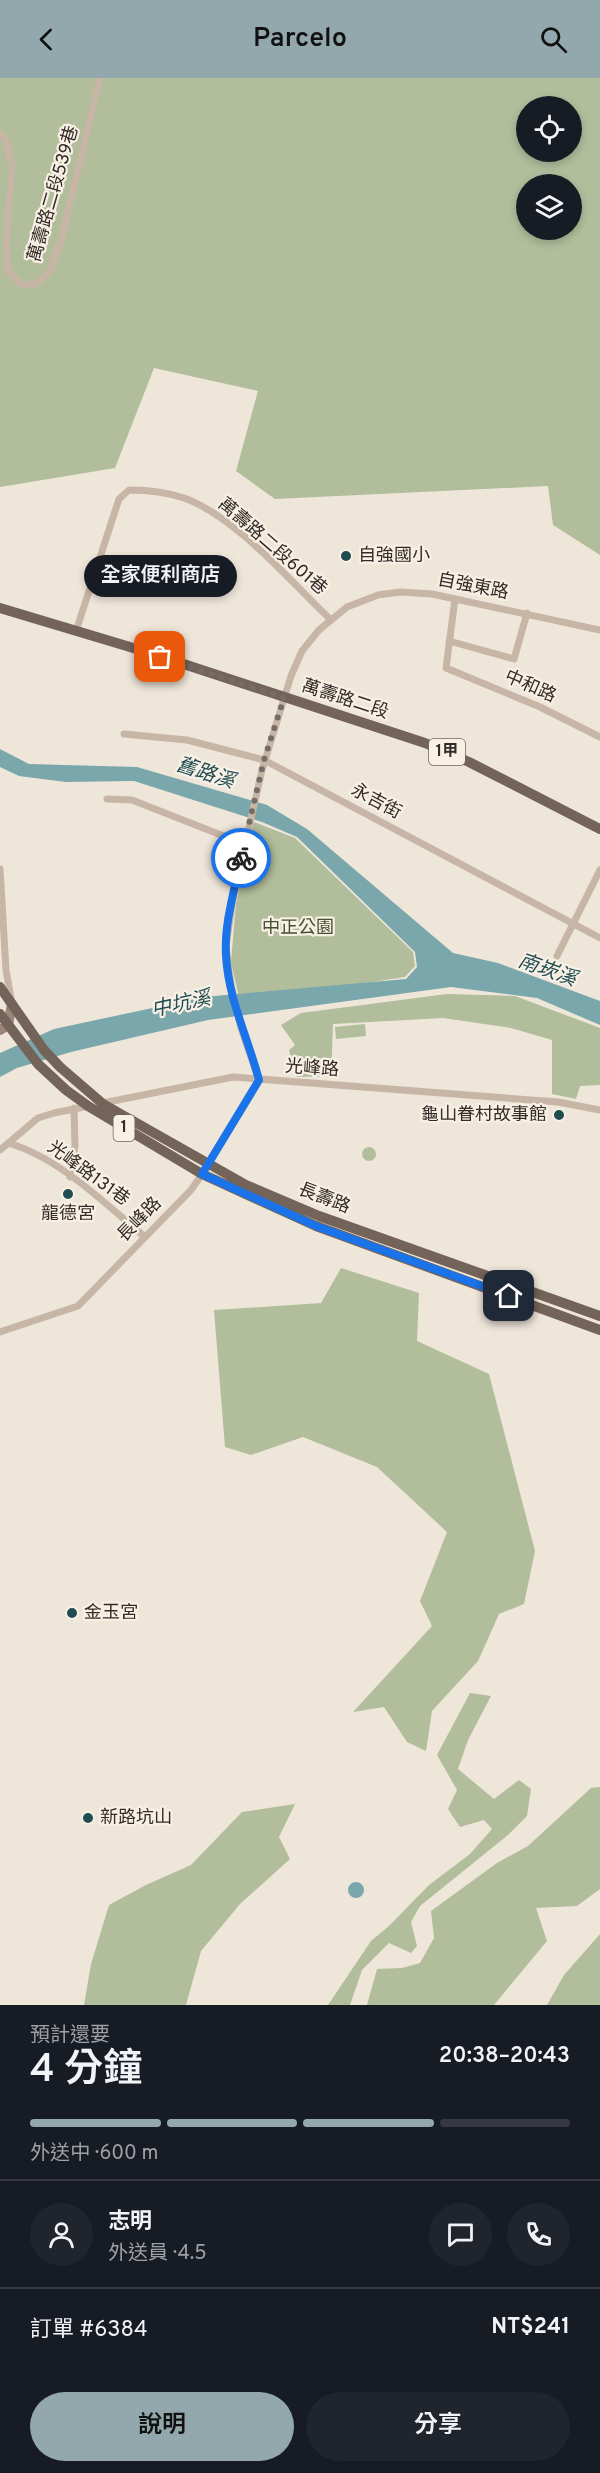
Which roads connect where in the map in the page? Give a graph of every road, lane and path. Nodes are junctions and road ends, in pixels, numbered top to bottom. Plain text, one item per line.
1 (100, 78) edge
2 (0, 134) edge
3 (455, 599) junction
4 (0, 608) edge
5 (527, 613) junction
6 (330, 619) junction
7 (600, 630) edge
8 (76, 631) junction
9 (449, 641) junction
10 (284, 698) junction
11 (124, 734) dead end
12 (600, 737) edge
13 (264, 760) junction
14 (107, 799) dead end
15 (600, 829) edge
16 (244, 844) junction
17 (0, 869) edge
18 (600, 870) edge
19 (572, 924) junction
20 (600, 938) edge
21 (557, 956) dead end
22 (0, 987) edge
23 (12, 1004) junction
24 (0, 1013) edge
25 (4, 1028) edge
26 (259, 1080) junction
27 (103, 1104) junction
28 (88, 1106) junction
29 (74, 1108) junction
30 (600, 1110) edge
31 (8, 1143) junction
32 (0, 1150) edge
33 (209, 1164) junction
34 (202, 1174) junction
35 (70, 1177) junction
36 (343, 1230) junction
37 (145, 1237) junction
38 (600, 1316) edge
39 (600, 1330) edge
40 (0, 1332) edge

1 - 2 street, 萬壽路二段539巷
3 - 5 street, 自強東路
3 - 6 street, 自強東路
3 - 9 street
4 - 8 main road, 萬壽路二段 / 1甲
5 - 7 street, 自強東路
5 - 9 street
6 - 8 street, 萬壽路二段601巷
6 - 10 street, 自強東路
8 - 10 main road, 萬壽路二段 / 1甲
9 - 12 street, 中和路
10 - 13 street, 自強東路
10 - 15 main road, 萬壽路二段 / 1甲
11 - 13 street, 永吉街
13 - 16 street, 自強東路
13 - 19 street, 永吉街
14 - 16 street
16 - 26 street, 自強東路
17 - 23 street
18 - 19 street
19 - 20 street, 永吉街
19 - 21 street
22 - 23 main road, 1
23 - 24 main road
23 - 25 main road
23 - 27 main road, 長壽路 / 1
24 - 25 main road, 1
25 - 28 main road, 長壽路 / 1
26 - 27 street, 光峰路
26 - 30 street, 光峰路
26 - 33 street, 長峰路
27 - 28 street, 光峰路
27 - 33 main road, 長壽路 / 1
28 - 29 street, 光峰路
28 - 34 main road, 長壽路 / 1
29 - 31 street, 光峰路
29 - 35 street
31 - 32 street, 光峰路
31 - 35 street, 光峰路131巷
33 - 34 street, 長峰路
33 - 36 main road, 長壽路 / 1
34 - 36 main road, 長壽路 / 1
34 - 37 street, 長峰路
35 - 37 street, 光峰路131巷
36 - 38 main road, 長壽路 / 1
36 - 39 main road, 長壽路 / 1
37 - 40 street, 長峰路

